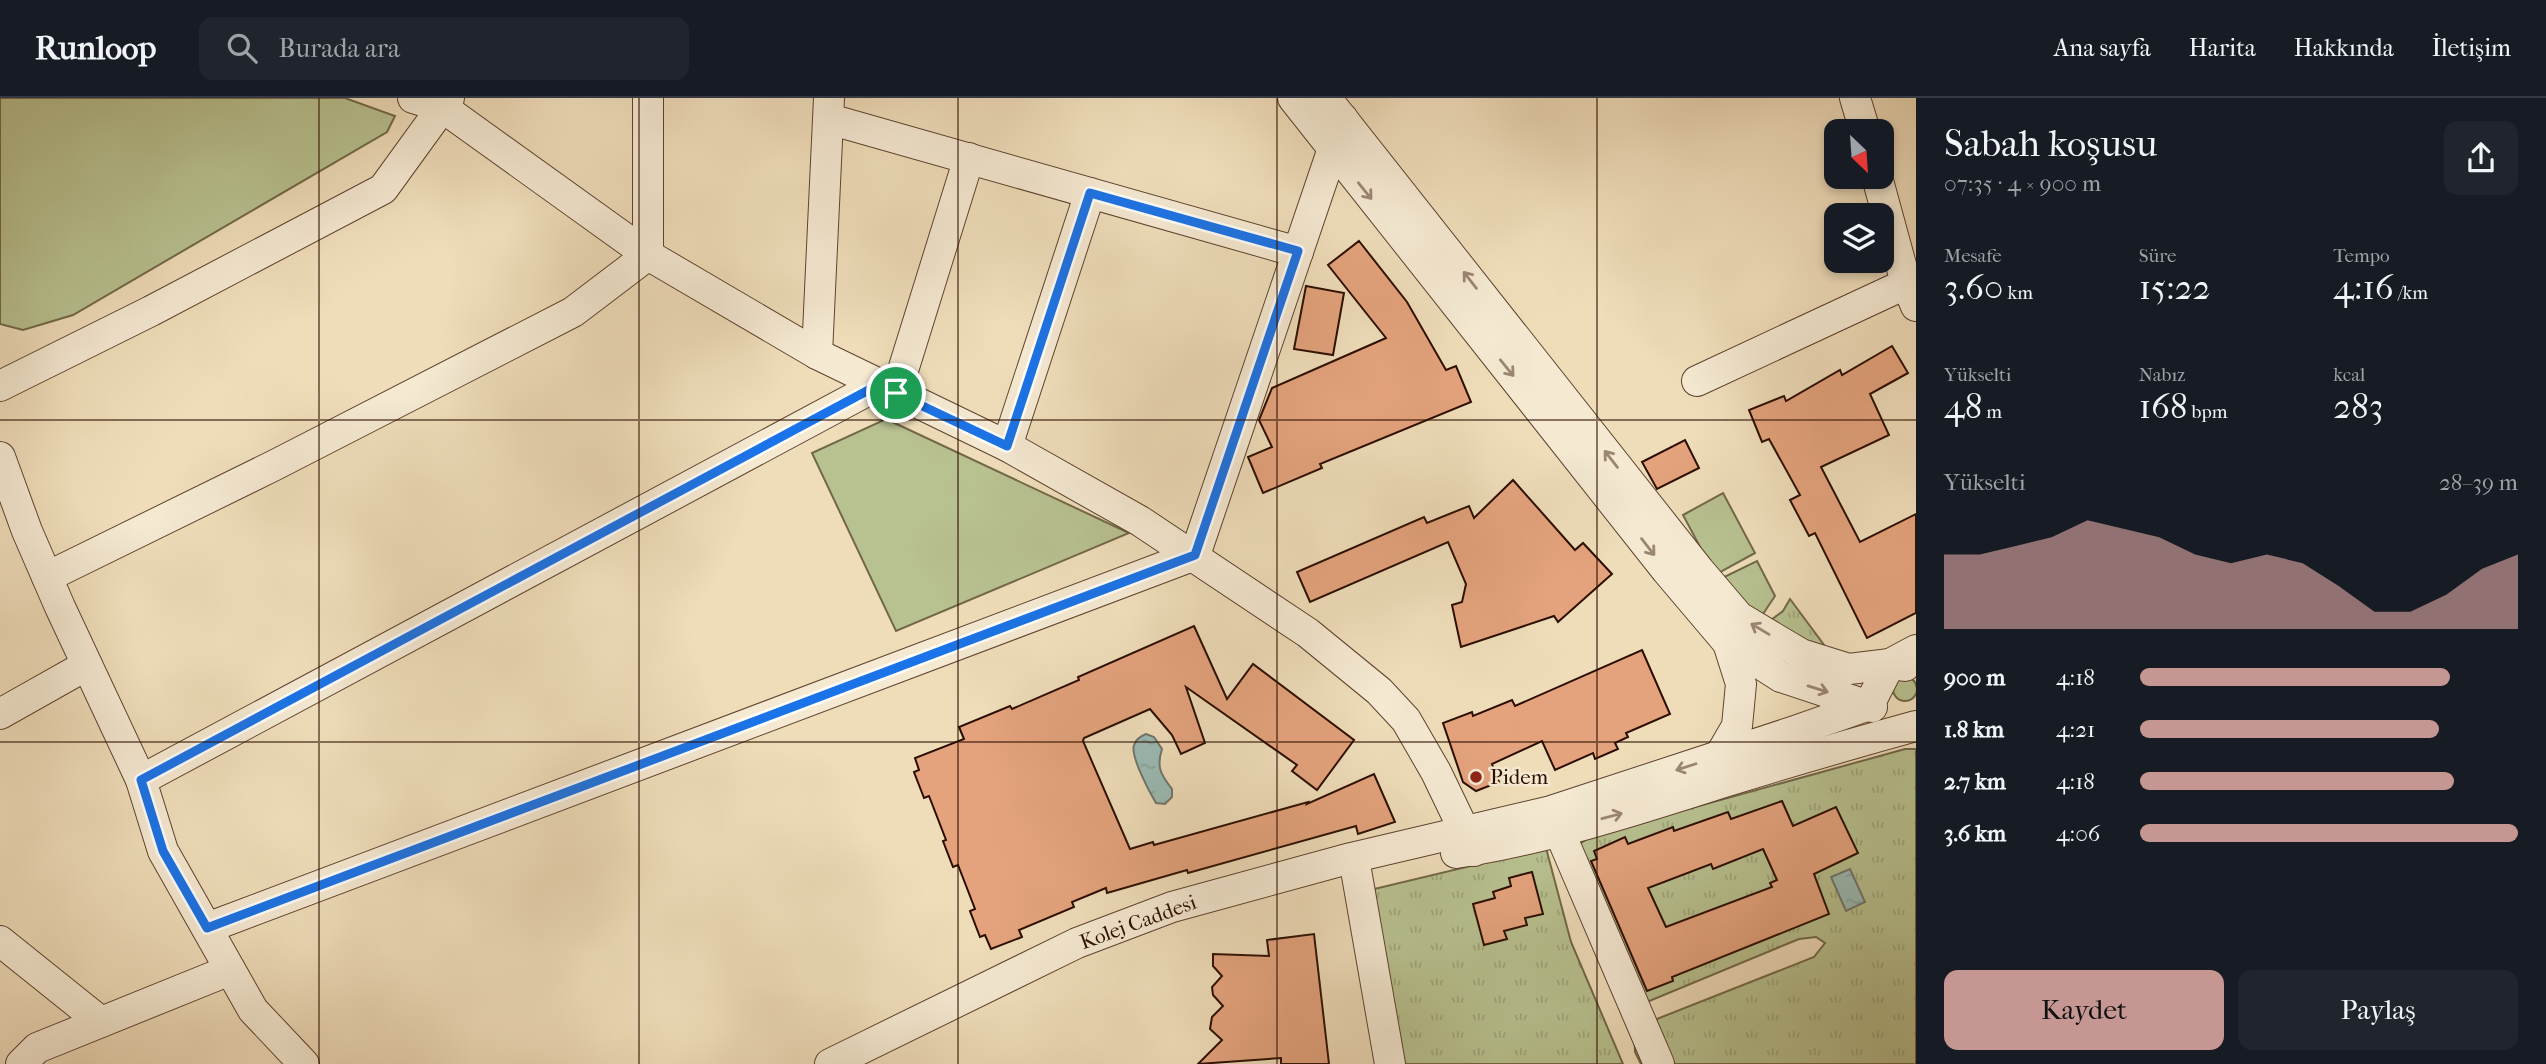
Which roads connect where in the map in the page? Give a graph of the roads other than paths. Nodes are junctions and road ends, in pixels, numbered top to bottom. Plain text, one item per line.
1 (413, 98) edge
2 (648, 98) edge
3 (1293, 98) edge
4 (1855, 98) edge
5 (445, 103) edge
6 (829, 108) edge
7 (1335, 108) edge
8 (1861, 119) edge
9 (1332, 150) junction
10 (969, 158) junction
11 (1881, 189) edge
12 (1090, 193) junction
13 (1298, 251) junction
14 (648, 255) junction
15 (1913, 289) edge
16 (817, 354) junction
17 (1697, 381) dead end
18 (0, 386) edge
19 (887, 389) junction
20 (1007, 446) junction
21 (0, 457) edge
22 (1195, 555) junction
23 (47, 577) junction
24 (1728, 643) junction
25 (1908, 661) edge
26 (87, 665) junction
27 (1869, 705) junction
28 (0, 714) edge
29 (1916, 718) edge
30 (1916, 726) edge
31 (1719, 757) junction
32 (141, 780) junction
33 (1559, 831) junction
34 (1470, 841) junction
35 (1356, 870) junction
36 (207, 928) junction
37 (0, 941) edge
38 (230, 970) junction
39 (101, 1022) junction
40 (21, 1064) edge
41 (304, 1064) edge
42 (830, 1064) edge
43 (864, 1064) edge
44 (1390, 1064) edge
45 (1660, 1064) edge

1 - 5 street
2 - 14 street
3 - 9 street
4 - 8 street
5 - 14 street
5 - 18 street
6 - 10 street
6 - 16 street
7 - 9 street
25 -> 7 street
9 - 13 street
9 -> 24 street
10 - 12 street
10 - 19 street
11 - 15 street
12 - 13 street
12 - 20 street
13 - 22 street
14 - 16 street
14 - 23 street
15 - 17 street
16 - 19 street
19 - 20 street
19 - 32 street
20 - 22 street
21 - 23 street
22 - 34 street
22 - 36 street
23 - 26 street
24 -> 27 street
24 - 31 street
25 - 27 street
26 - 28 street
26 - 32 street
27 - 29 street
27 - 31 street
33 -> 30 street
31 -> 34 street
32 - 36 street
33 - 34 street
33 - 45 street
34 - 35 street, Kolej Caddesi
34 - 42 street, Kolej Caddesi
35 - 43 street, Kolej Caddesi
35 - 44 street
36 - 38 street
37 - 39 street
38 - 39 street
38 - 41 street
39 - 40 street

